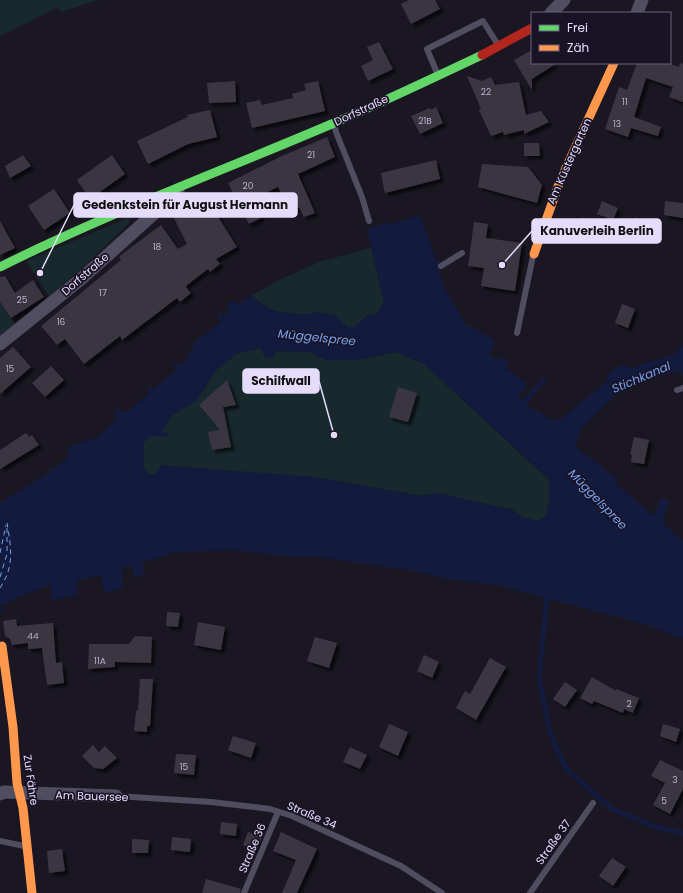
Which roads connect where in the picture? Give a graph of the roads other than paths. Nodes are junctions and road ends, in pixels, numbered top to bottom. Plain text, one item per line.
1 (564, 0) edge
2 (642, 0) edge
3 (552, 12) edge
4 (637, 12) edge
5 (531, 29) edge
6 (499, 47) junction
7 (614, 64) edge
8 (438, 75) junction
9 (334, 123) junction
10 (186, 185) junction
11 (369, 221) dead end
12 (462, 253) dead end
13 (534, 254) joint
14 (441, 266) dead end
15 (0, 267) edge
16 (517, 333) dead end
17 (0, 344) edge
18 (2, 646) dead end
19 (20, 792) junction
20 (0, 794) edge
21 (116, 796) joint
22 (161, 799) joint
23 (593, 803) dead end
24 (278, 812) junction
25 (0, 841) edge
26 (26, 846) junction
27 (32, 893) edge
28 (244, 893) edge
29 (442, 893) edge
30 (530, 893) edge

1 - 3 street
2 - 4 street
5 - 6 street, Dorfstraße
6 - 8 street, Dorfstraße
6 - 8 lane
7 - 13 street, Am Küstergarten
8 - 9 street, Dorfstraße
9 - 10 street, Dorfstraße
9 - 11 lane
10 - 15 street, Dorfstraße
10 - 17 street, Dorfstraße
12 - 14 lane
13 - 16 lane, Am Küstergarten
18 - 19 street, Zur Fähre
19 - 20 street, Am Bauersee
19 - 21 street, Am Bauersee
19 - 26 street, Zur Fähre
21 - 22 lane, Am Bauersee
22 - 24 lane, Straße 34
23 - 30 lane, Straße 37
24 - 28 lane, Straße 36
24 - 29 lane, Straße 34
25 - 26 lane
26 - 27 street, Zur Fähre

